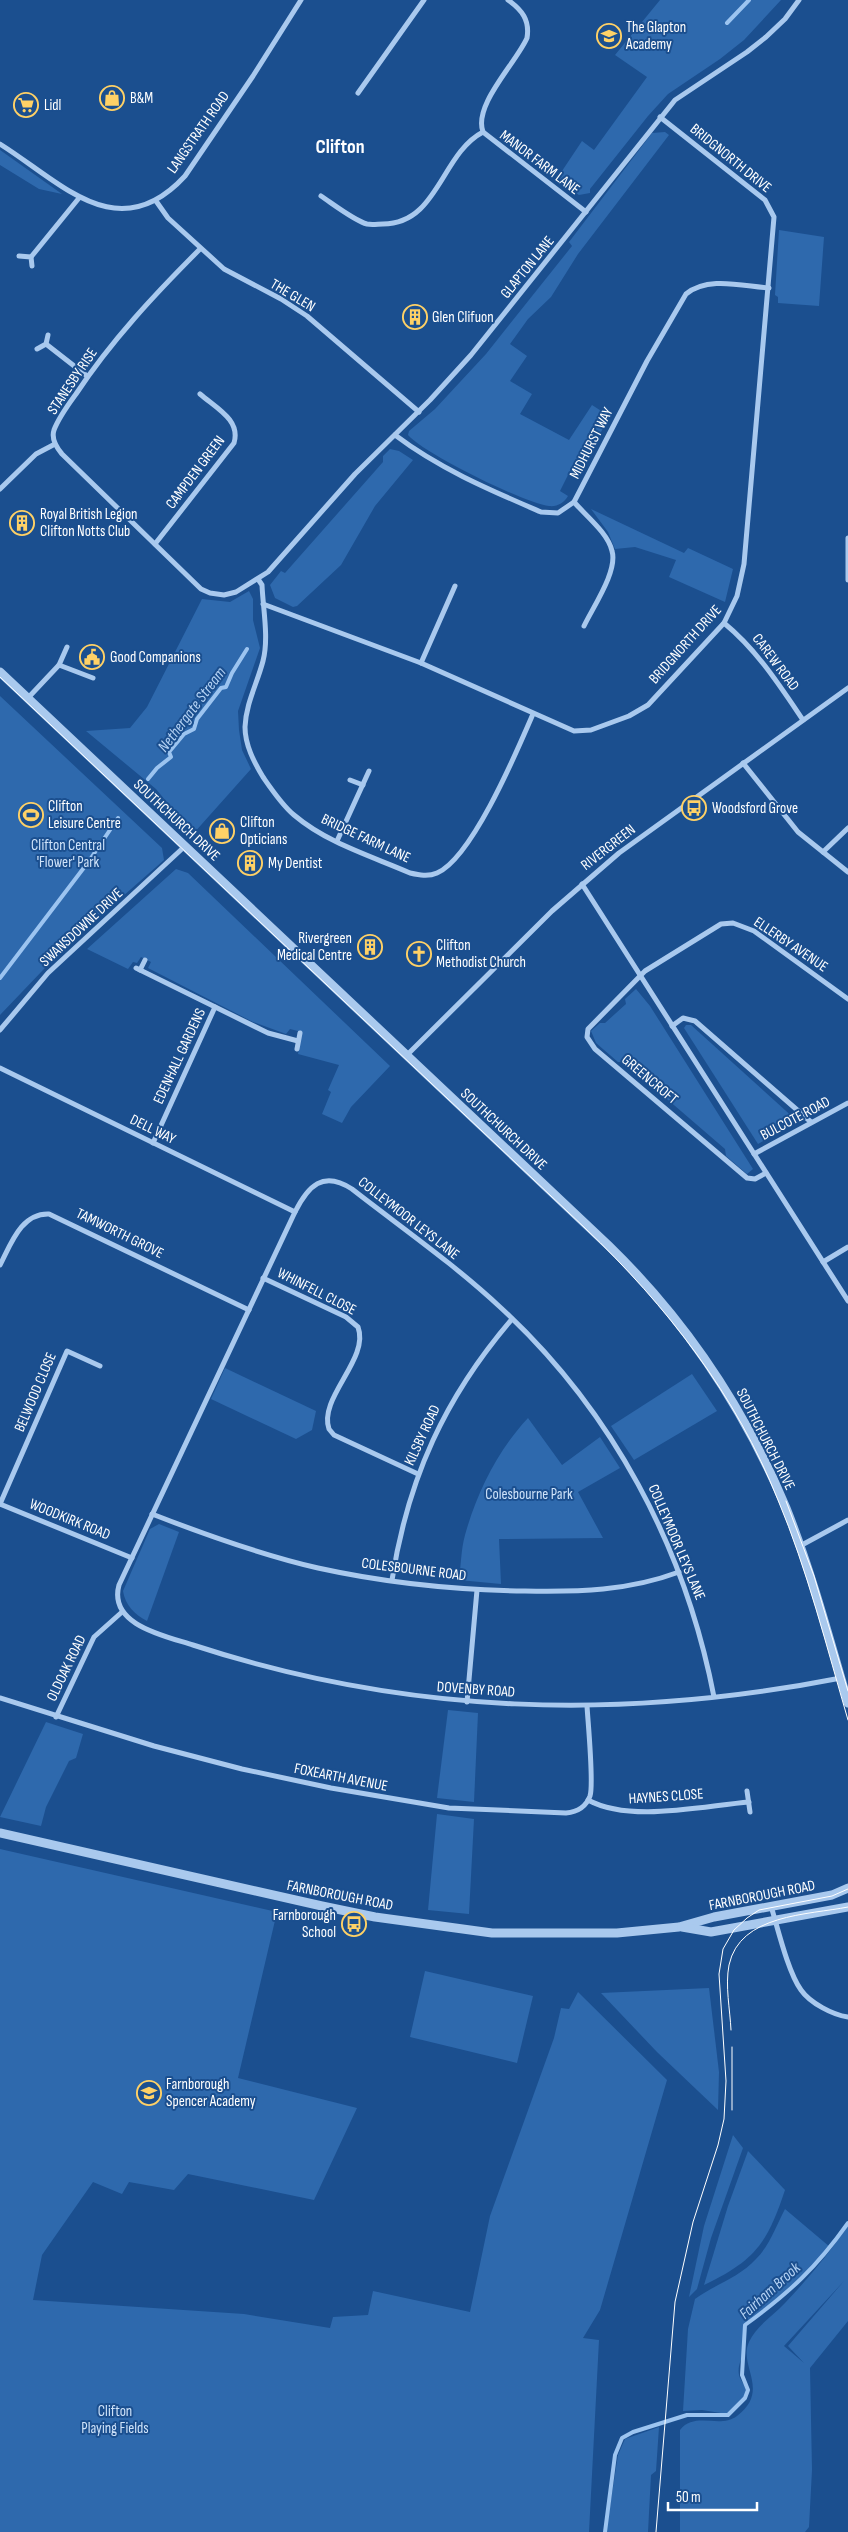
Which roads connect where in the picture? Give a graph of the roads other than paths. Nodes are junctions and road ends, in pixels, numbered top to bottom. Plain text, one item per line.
1 (301, 0) edge
2 (424, 0) edge
3 (508, 0) edge
4 (799, 0) edge
5 (358, 93) dead end
6 (660, 117) junction
7 (483, 132) junction
8 (0, 144) edge
9 (321, 196) dead end
10 (79, 198) junction
11 (156, 201) junction
12 (586, 212) junction
13 (200, 249) junction
14 (19, 256) dead end
15 (31, 257) junction
16 (32, 266) dead end
17 (769, 288) junction
18 (48, 335) dead end
19 (46, 344) junction
20 (37, 349) dead end
21 (88, 376) junction
22 (200, 394) dead end
23 (418, 412) junction
24 (395, 435) junction
25 (55, 444) junction
26 (0, 489) edge
27 (574, 502) junction
28 (848, 538) edge
29 (155, 544) junction
30 (258, 579) junction
31 (848, 580) edge
32 (455, 586) dead end
33 (263, 604) junction
34 (724, 623) junction
35 (584, 626) dead end
36 (67, 647) dead end
37 (421, 663) junction
38 (59, 665) junction
39 (0, 672) edge
40 (93, 678) dead end
41 (848, 688) edge
42 (27, 699) junction
43 (533, 714) junction
44 (803, 720) junction
45 (743, 763) junction
46 (369, 771) dead end
47 (350, 780) dead end
48 (363, 786) junction
49 (848, 828) edge
50 (337, 841) junction
51 (184, 846) junction
52 (822, 852) junction
53 (848, 872) edge
54 (582, 884) junction
55 (145, 960) dead end
56 (640, 976) junction
57 (848, 999) edge
58 (215, 1007) junction
59 (672, 1026) junction
60 (0, 1030) edge
61 (300, 1034) dead end
62 (298, 1041) junction
63 (297, 1048) dead end
64 (407, 1055) junction
65 (0, 1068) edge
66 (848, 1103) edge
67 (811, 1122) junction
68 (153, 1143) junction
69 (754, 1154) junction
70 (766, 1173) junction
71 (295, 1212) junction
72 (848, 1246) edge
73 (823, 1262) junction
74 (0, 1265) edge
75 (263, 1278) junction
76 (848, 1302) edge
77 (249, 1310) junction
78 (512, 1319) junction
79 (100, 1366) dead end
80 (418, 1474) junction
81 (0, 1504) edge
82 (152, 1514) junction
83 (848, 1520) edge
84 (800, 1546) junction
85 (132, 1558) junction
86 (679, 1572) junction
87 (392, 1580) junction
88 (477, 1590) junction
89 (122, 1612) junction
90 (841, 1678) junction
91 (714, 1697) junction
92 (0, 1698) edge
93 (467, 1702) junction
94 (848, 1703) edge
95 (587, 1706) junction
96 (56, 1717) junction
97 (747, 1791) dead end
98 (588, 1800) junction
99 (749, 1802) junction
100 (750, 1812) dead end
101 (0, 1833) edge
102 (848, 1888) edge
103 (771, 1906) junction
104 (848, 1907) edge
105 (776, 1920) junction
106 (680, 1927) junction
107 (848, 2017) edge

1 - 11 street, LANGSTRATH ROAD
2 - 5 street
3 - 7 street, MANOR FARM LANE
4 - 6 street, GLAPTON LANE
6 - 12 street, GLAPTON LANE
6 - 17 street, BRIDGNORTH DRIVE
7 - 9 street
7 - 12 street, MANOR FARM LANE
8 - 10 street, LANGSTRATH ROAD
10 - 11 street, LANGSTRATH ROAD
10 - 15 street
11 - 13 street, THE GLEN
12 - 23 street, GLAPTON LANE
13 - 21 street, STANESBY RISE
13 - 23 street, THE GLEN
14 - 15 street
15 - 16 street
17 - 27 street, MIDHURST WAY
17 - 34 street, BRIDGNORTH DRIVE
18 - 19 street
19 - 20 street
19 - 21 street
21 - 25 street, STANESBY RISE
22 - 29 street, CAMPDEN GREEN
23 - 24 street, GLAPTON LANE
24 - 27 street, MIDHURST WAY
24 - 30 street, GLAPTON LANE
25 - 26 street
25 - 29 street
27 - 35 street
28 - 31 street
29 - 30 street
30 - 33 street, BRIDGE FARM LANE
32 - 37 street
33 - 37 street, BRIDGNORTH DRIVE
33 - 50 street, BRIDGE FARM LANE
34 - 43 street, BRIDGNORTH DRIVE
34 - 44 street, CAREW ROAD
36 - 38 street
37 - 43 street, BRIDGNORTH DRIVE
38 - 40 street
38 - 42 street
39 - 42 street, SOUTHCHURCH DRIVE
41 - 44 street, RIVERGREEN
42 - 51 street, SOUTHCHURCH DRIVE
43 - 50 street, BRIDGE FARM LANE
44 - 45 street, RIVERGREEN
45 - 52 street
45 - 54 street, RIVERGREEN
46 - 48 street
47 - 48 street
48 - 50 street
49 - 52 street
51 - 60 street, SWANSDOWNE DRIVE
51 - 64 street, SOUTHCHURCH DRIVE
52 - 53 street
54 - 56 street
54 - 64 street, RIVERGREEN
55 - 58 street, EDENHALL GARDENS
56 - 57 street, ELLERBY AVENUE
56 - 59 street
56 - 70 street, GREENCROFT
58 - 62 street, EDENHALL GARDENS
58 - 68 street, EDENHALL GARDENS
59 - 67 street
59 - 69 street
61 - 62 street
62 - 63 street
64 - 84 street, SOUTHCHURCH DRIVE
65 - 68 street, DELL WAY
66 - 67 street, BULCOTE ROAD
67 - 69 street, BULCOTE ROAD
68 - 71 street, DELL WAY
69 - 70 street
70 - 73 street
71 - 75 street, COLLEYMOOR LEYS LANE
71 - 78 street, COLLEYMOOR LEYS LANE
72 - 73 street
73 - 76 street
74 - 77 street, TAMWORTH GROVE
75 - 77 street, COLLEYMOOR LEYS LANE
75 - 80 street, WHINFELL CLOSE
77 - 82 street, COLLEYMOOR LEYS LANE
78 - 80 street, KILSBY ROAD
78 - 86 street, COLLEYMOOR LEYS LANE
79 - 81 street, BELWOOD CLOSE
80 - 87 street, KILSBY ROAD
81 - 85 street, WOODKIRK ROAD
82 - 85 street, COLLEYMOOR LEYS LANE
82 - 87 street, COLESBOURNE ROAD
83 - 84 street
84 - 90 street, SOUTHCHURCH DRIVE
85 - 89 street, COLLEYMOOR LEYS LANE
86 - 88 street, COLESBOURNE ROAD
86 - 91 street, COLLEYMOOR LEYS LANE
87 - 88 street, COLESBOURNE ROAD
88 - 93 street
89 - 93 street, DOVENBY ROAD
89 - 96 street, OLDOAK ROAD
90 - 91 street, DOVENBY ROAD
90 - 94 street, SOUTHCHURCH DRIVE
91 - 95 street, DOVENBY ROAD
92 - 96 street, FOXEARTH AVENUE
93 - 95 street, DOVENBY ROAD
95 - 98 street
96 - 98 street, FOXEARTH AVENUE
97 - 99 street
98 - 99 street, HAYNES CLOSE
99 - 100 street
101 - 106 street, FARNBOROUGH ROAD
102 - 103 street, FARNBOROUGH ROAD
103 - 105 street
103 - 106 street, FARNBOROUGH ROAD
104 - 105 street, FARNBOROUGH ROAD
105 - 106 street, FARNBOROUGH ROAD
105 - 107 street

